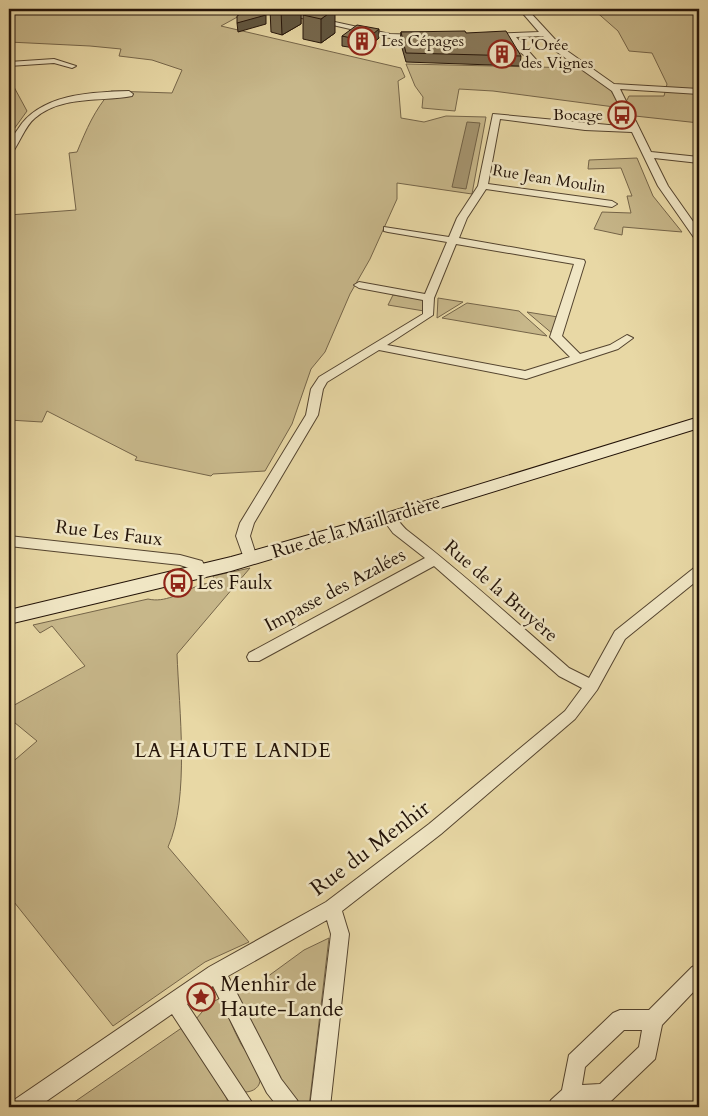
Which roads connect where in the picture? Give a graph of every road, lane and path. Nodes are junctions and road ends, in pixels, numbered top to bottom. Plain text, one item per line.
1 (266, 9) edge
2 (523, 9) edge
3 (287, 11) edge
4 (544, 34) junction
5 (512, 35) junction
6 (428, 36) edge
7 (483, 36) edge
8 (9, 64) edge
9 (535, 64) dead end
10 (72, 66) dead end
11 (612, 87) junction
12 (699, 91) edge
13 (129, 94) dead end
14 (637, 130) junction
15 (9, 151) edge
16 (649, 155) junction
17 (699, 160) edge
18 (483, 186) junction
19 (612, 204) dead end
20 (388, 229) dead end
21 (699, 237) edge
22 (453, 240) junction
23 (359, 286) dead end
24 (429, 298) junction
25 (626, 338) dead end
26 (379, 345) junction
27 (579, 360) junction
28 (699, 422) edge
29 (389, 518) junction
30 (9, 541) edge
31 (250, 558) junction
32 (435, 559) junction
33 (201, 572) junction
34 (699, 572) edge
35 (9, 617) edge
36 (254, 657) dead end
37 (592, 686) junction
38 (332, 908) junction
39 (216, 974) junction
40 (699, 974) edge
41 (175, 1002) junction
42 (653, 1020) junction
43 (564, 1101) edge
44 (21, 1107) edge
45 (244, 1107) edge
46 (290, 1107) edge
47 (320, 1107) edge

1 - 3 street
2 - 4 street
3 - 6 street
4 - 5 street
4 - 11 street
5 - 7 street
5 - 9 street
8 - 10 street
11 - 12 street
11 - 14 street
13 - 15 street
14 - 16 street
14 - 18 street, Rue Jean Moulin
16 - 17 street
16 - 21 street
18 - 19 street, Rue Jean Moulin
18 - 22 street
20 - 22 street
22 - 24 street
22 - 27 street
23 - 24 street
24 - 26 street
25 - 27 street
26 - 27 street
26 - 31 street
28 - 29 street, Rue de la Maillardière
29 - 31 street, Rue de la Maillardière
29 - 32 street, Rue de la Bruyère
30 - 33 street, Rue Les Faux
31 - 33 street, Rue de la Maillardière
32 - 36 street, Impasse des Azalées
32 - 37 street, Rue de la Bruyère
33 - 35 street, Rue de la Maillardière
34 - 37 street, Rue du Menhir
37 - 38 street, Rue du Menhir
38 - 39 street, Rue du Menhir
38 - 47 street
39 - 41 street, Rue du Menhir
39 - 46 street
40 - 42 street
41 - 44 street, Rue du Menhir
41 - 45 street
42 - 43 street
42 - 43 street

